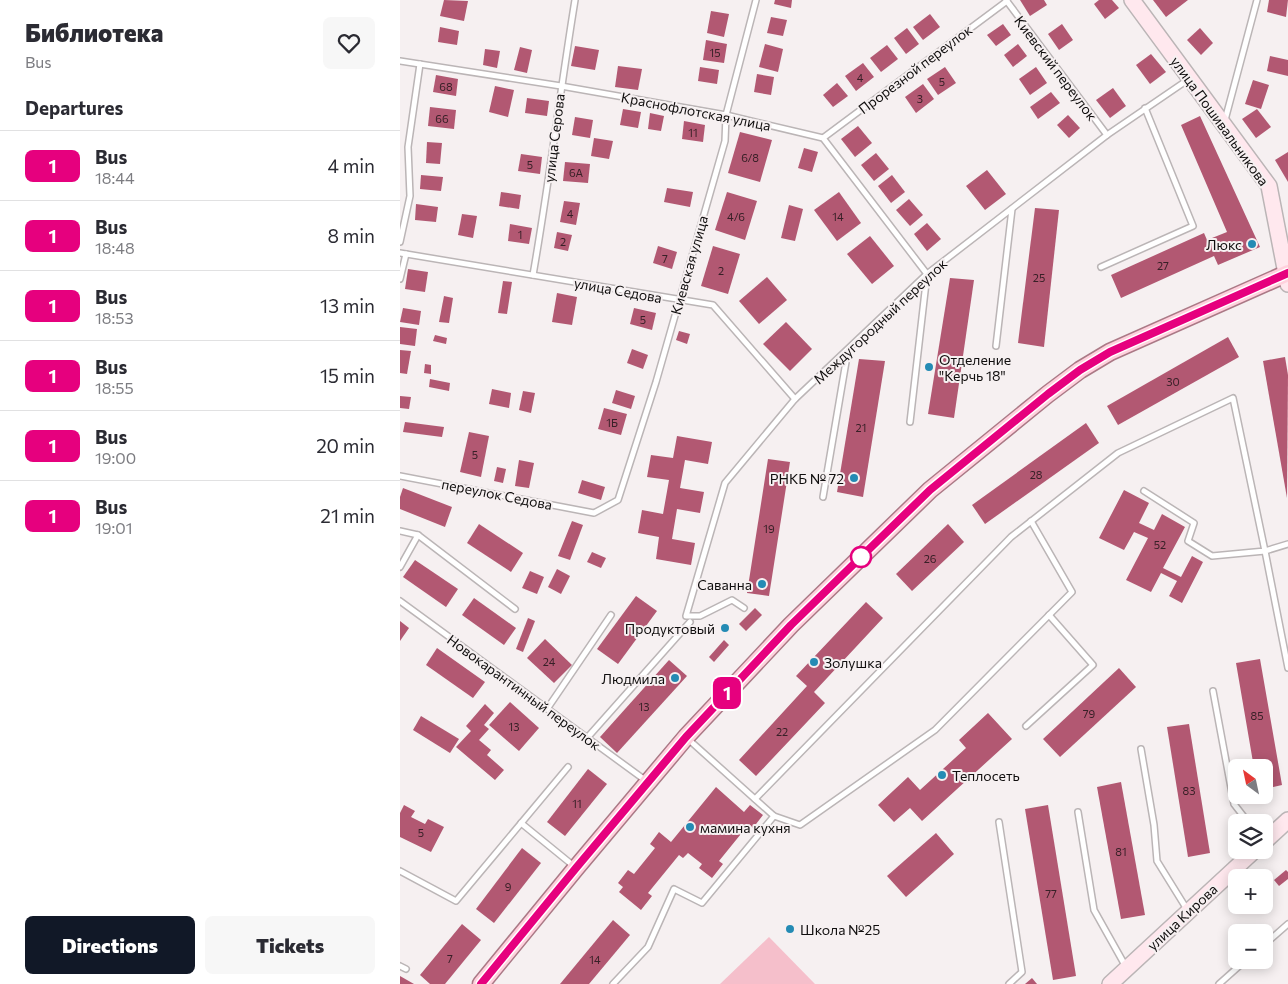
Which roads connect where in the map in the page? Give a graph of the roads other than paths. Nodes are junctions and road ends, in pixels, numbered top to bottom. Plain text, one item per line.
1 (575, 0) edge
2 (756, 0) edge
3 (1132, 0) edge
4 (1257, 0) edge
5 (1006, 1) edge
6 (400, 61) edge
7 (420, 64) junction
8 (1190, 78) junction
9 (561, 86) junction
10 (1145, 108) junction
11 (726, 115) junction
12 (1224, 124) junction
13 (1107, 135) junction
14 (823, 138) junction
15 (1012, 209) junction
16 (400, 242) edge
17 (403, 254) edge
18 (1101, 267) dead end
19 (927, 274) junction
20 (533, 275) junction
21 (1287, 277) edge
22 (400, 279) edge
23 (678, 300) junction
24 (996, 346) dead end
25 (848, 349) junction
26 (795, 399) junction
27 (910, 422) dead end
28 (400, 476) edge
29 (1144, 491) dead end
30 (823, 497) dead end
31 (594, 513) joint
32 (1031, 521) junction
33 (400, 531) edge
34 (418, 535) junction
35 (1288, 544) edge
36 (1265, 551) junction
37 (400, 567) edge
38 (400, 601) edge
39 (744, 608) dead end
40 (515, 609) dead end
41 (611, 615) dead end
42 (1049, 615) junction
43 (690, 622) dead end
44 (1288, 668) edge
45 (1213, 691) dead end
46 (547, 709) junction
47 (1026, 726) dead end
48 (686, 737) junction
49 (586, 738) junction
50 (1141, 749) dead end
51 (568, 768) dead end
52 (648, 782) junction
53 (755, 799) junction
54 (1078, 812) dead end
55 (1242, 814) edge
56 (774, 816) junction
57 (1288, 820) edge
58 (999, 822) dead end
59 (521, 823) junction
60 (1273, 834) edge
61 (1245, 859) edge
62 (576, 868) junction
63 (400, 872) edge
64 (1188, 912) junction
65 (1288, 924) edge
66 (1273, 937) edge
67 (400, 966) edge
68 (1127, 968) junction
69 (406, 969) dead end
70 (1236, 969) edge
71 (481, 984) edge
72 (613, 984) edge
73 (1008, 984) edge
74 (1110, 984) edge
75 (1219, 984) edge

1 - 9 lane, улица Серова
2 - 11 lane, Киевская улица
3 - 8 main road, улица Пошивальникова
4 - 12 lane
5 - 13 lane, Киевский переулок
5 - 14 lane, Прорезной переулок
6 - 7 lane, Краснофлотская улица
7 - 9 lane, Краснофлотская улица
7 - 16 lane
8 - 10 lane, Междугородный переулок
8 - 12 main road, улица Пошивальникова
9 - 11 lane, Краснофлотская улица
9 - 20 lane, улица Серова
10 - 13 lane, Междугородный переулок
10 - 18 lane
11 - 14 lane, Краснофлотская улица
11 - 23 lane, Киевская улица
12 - 21 main road, улица Пошивальникова
13 - 15 lane, Междугородный переулок
14 - 19 lane
15 - 19 lane, Междугородный переулок
15 - 24 lane
17 - 20 lane, улица Седова
17 - 22 lane
19 - 25 lane, Междугородный переулок
19 - 27 lane
20 - 23 lane, улица Седова
21 - 48 main road
23 - 26 lane, улица Седова
23 - 31 lane, Киевская улица
25 - 26 lane, Междугородный переулок
25 - 30 lane
26 - 39 lane, Междугородный переулок
28 - 31 lane, переулок Седова
29 - 36 lane
32 - 36 lane
32 - 42 lane
32 - 53 lane
33 - 34 lane
34 - 37 lane
34 - 40 lane
35 - 36 lane
36 - 44 lane
38 - 46 lane, Новокарантинный переулок
41 - 46 lane
42 - 47 lane
42 - 56 lane
43 - 49 lane
45 - 55 lane
46 - 49 lane, Новокарантинный переулок
48 - 52 main road
48 - 53 lane
49 - 52 lane, Новокарантинный переулок
50 - 64 lane
51 - 59 lane
52 - 62 main road
53 - 56 lane
54 - 68 lane
56 - 72 lane
57 - 60 main road
58 - 73 lane
59 - 62 lane
59 - 63 lane
61 - 64 main road, улица Кирова
62 - 71 main road
64 - 68 main road, улица Кирова
65 - 66 lane
67 - 69 lane
68 - 74 main road, улица Кирова
70 - 75 lane

